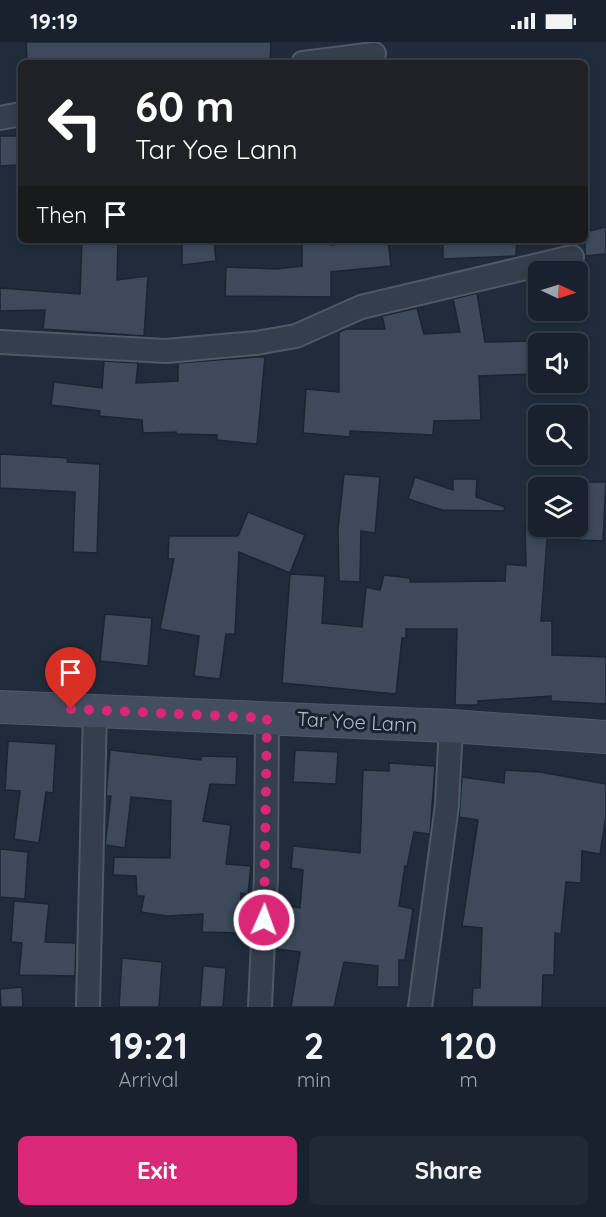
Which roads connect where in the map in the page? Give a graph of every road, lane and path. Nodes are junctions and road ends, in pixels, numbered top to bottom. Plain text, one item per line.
1 (374, 54) dead end
2 (327, 60) edge
3 (18, 115) edge
4 (0, 118) edge
5 (572, 257) dead end
6 (0, 342) edge
7 (0, 707) edge
8 (95, 710) junction
9 (267, 718) junction
10 (451, 726) junction
11 (606, 737) edge
12 (88, 1007) edge
13 (260, 1007) edge
14 (420, 1007) edge

1 - 2 street
3 - 4 street
5 - 6 street
7 - 8 main road, Tar Yoe Lann
8 - 9 main road, Tar Yoe Lann
8 - 12 street
9 - 10 main road, Tar Yoe Lann
9 - 13 street
10 - 11 main road, Tar Yoe Lann
10 - 14 street

